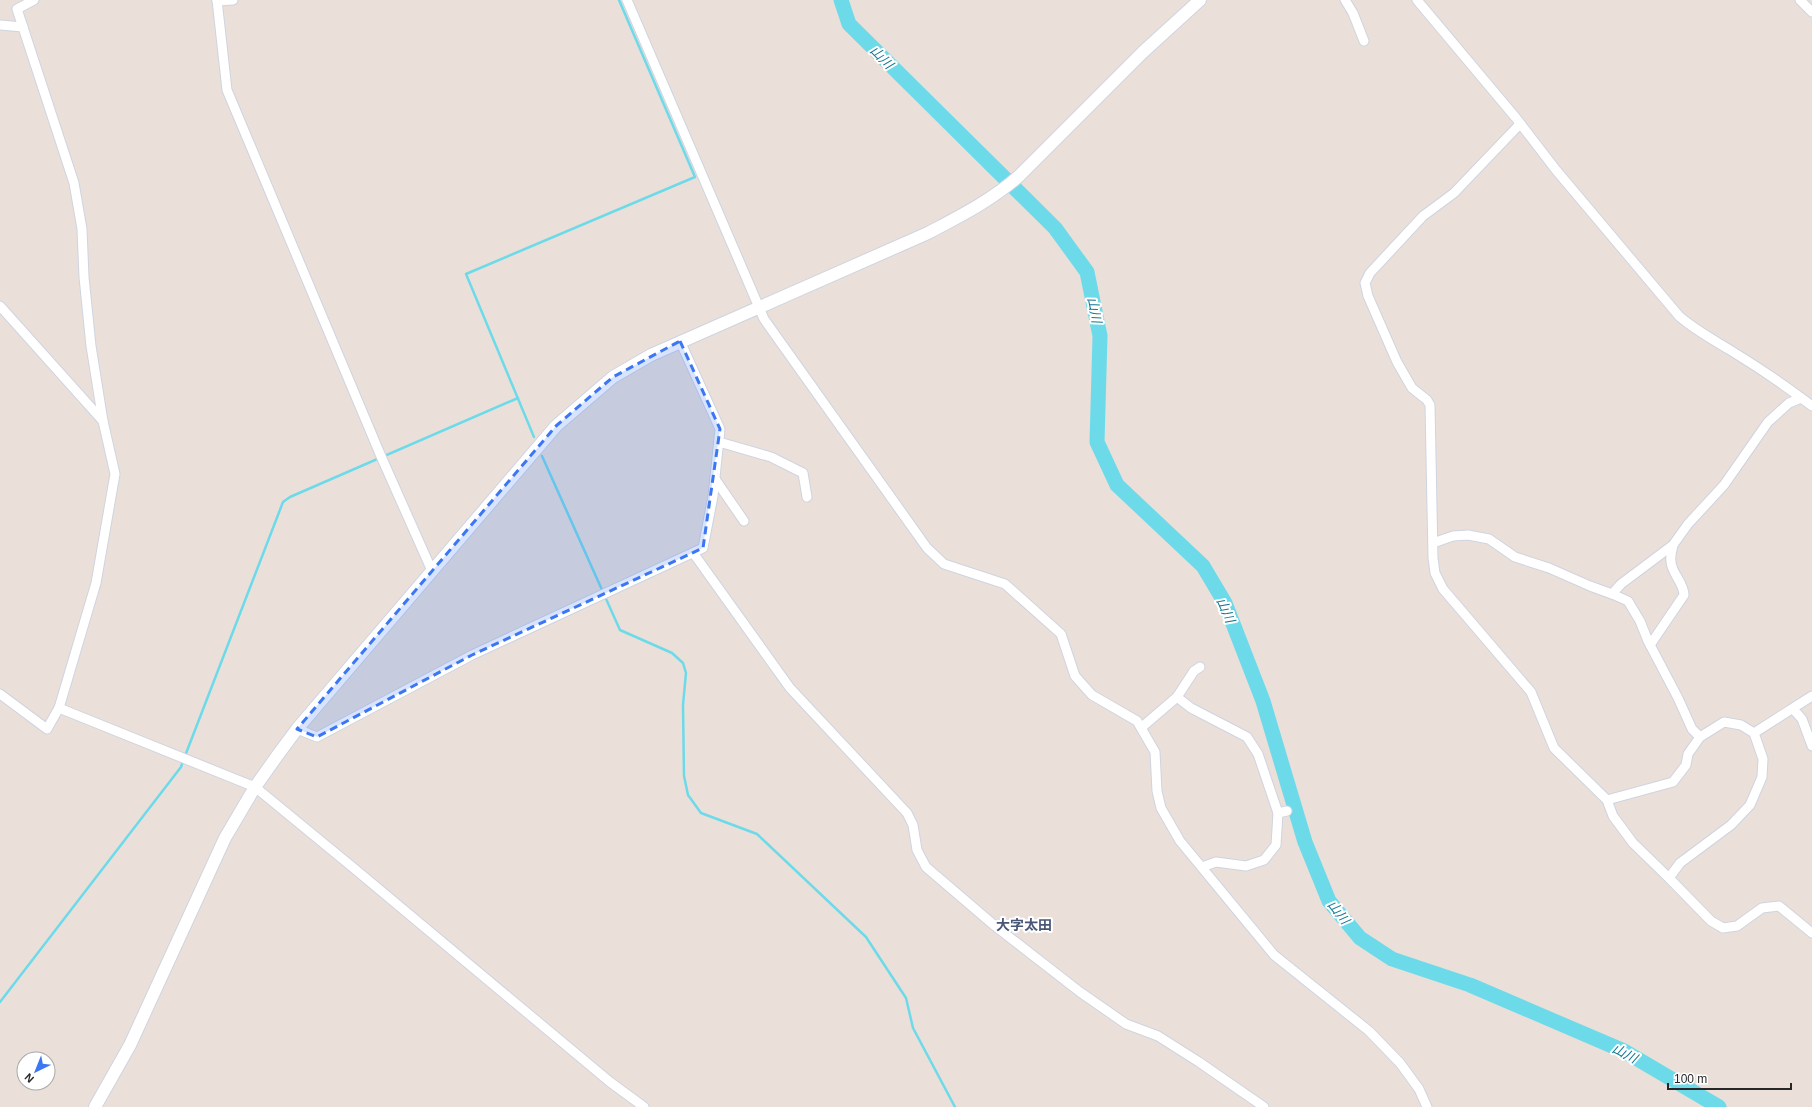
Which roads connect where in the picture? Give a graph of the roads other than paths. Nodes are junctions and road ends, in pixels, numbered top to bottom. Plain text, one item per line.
1 (34, 0) edge
2 (217, 0) edge
3 (233, 0) edge
4 (627, 0) edge
5 (1200, 0) edge
6 (1345, 0) edge
7 (1417, 0) edge
8 (1800, 0) edge
9 (1812, 12) edge
10 (0, 25) edge
11 (23, 27) junction
12 (1364, 41) dead end
13 (1520, 124) junction
14 (0, 306) edge
15 (758, 306) junction
16 (680, 341) junction
17 (1801, 398) junction
18 (1812, 406) edge
19 (103, 422) junction
20 (719, 442) junction
21 (715, 479) junction
22 (807, 497) dead end
23 (744, 521) dead end
24 (1433, 543) junction
25 (1673, 545) junction
26 (694, 554) junction
27 (432, 571) junction
28 (1612, 594) junction
29 (1650, 645) junction
30 (1200, 668) dead end
31 (0, 694) edge
32 (1812, 696) edge
33 (1177, 697) junction
34 (58, 708) junction
35 (1793, 709) junction
36 (1142, 727) junction
37 (297, 729) junction
38 (1754, 733) junction
39 (1700, 737) junction
40 (1812, 746) edge
41 (254, 787) junction
42 (1607, 800) junction
43 (1202, 867) junction
44 (1669, 878) junction
45 (1812, 932) edge
46 (95, 1107) edge
47 (644, 1107) edge
48 (1264, 1107) edge
49 (1427, 1107) edge

1 - 11 street
2 - 3 street
2 - 27 street
4 - 15 street
5 - 15 street
6 - 12 street
7 - 13 street
8 - 9 street
10 - 11 street
11 - 19 street
13 - 17 street
13 - 24 street
14 - 19 street
15 - 16 street
15 - 36 street
16 - 20 street
16 - 27 street
17 - 18 street
17 - 25 street
19 - 34 street
20 - 21 street
20 - 22 street
21 - 23 street
21 - 26 street
24 - 28 street
24 - 42 street
25 - 28 street
25 - 29 street
26 - 37 street
26 - 48 street
27 - 37 street
28 - 29 street
29 - 39 street
30 - 33 street
31 - 34 street
32 - 35 street
33 - 36 street
33 - 43 street
34 - 41 street
35 - 38 street
35 - 40 street
36 - 43 street
37 - 41 street
38 - 39 street
38 - 44 street
39 - 42 street
41 - 46 street
41 - 47 street
42 - 44 street
43 - 49 street
44 - 45 street

